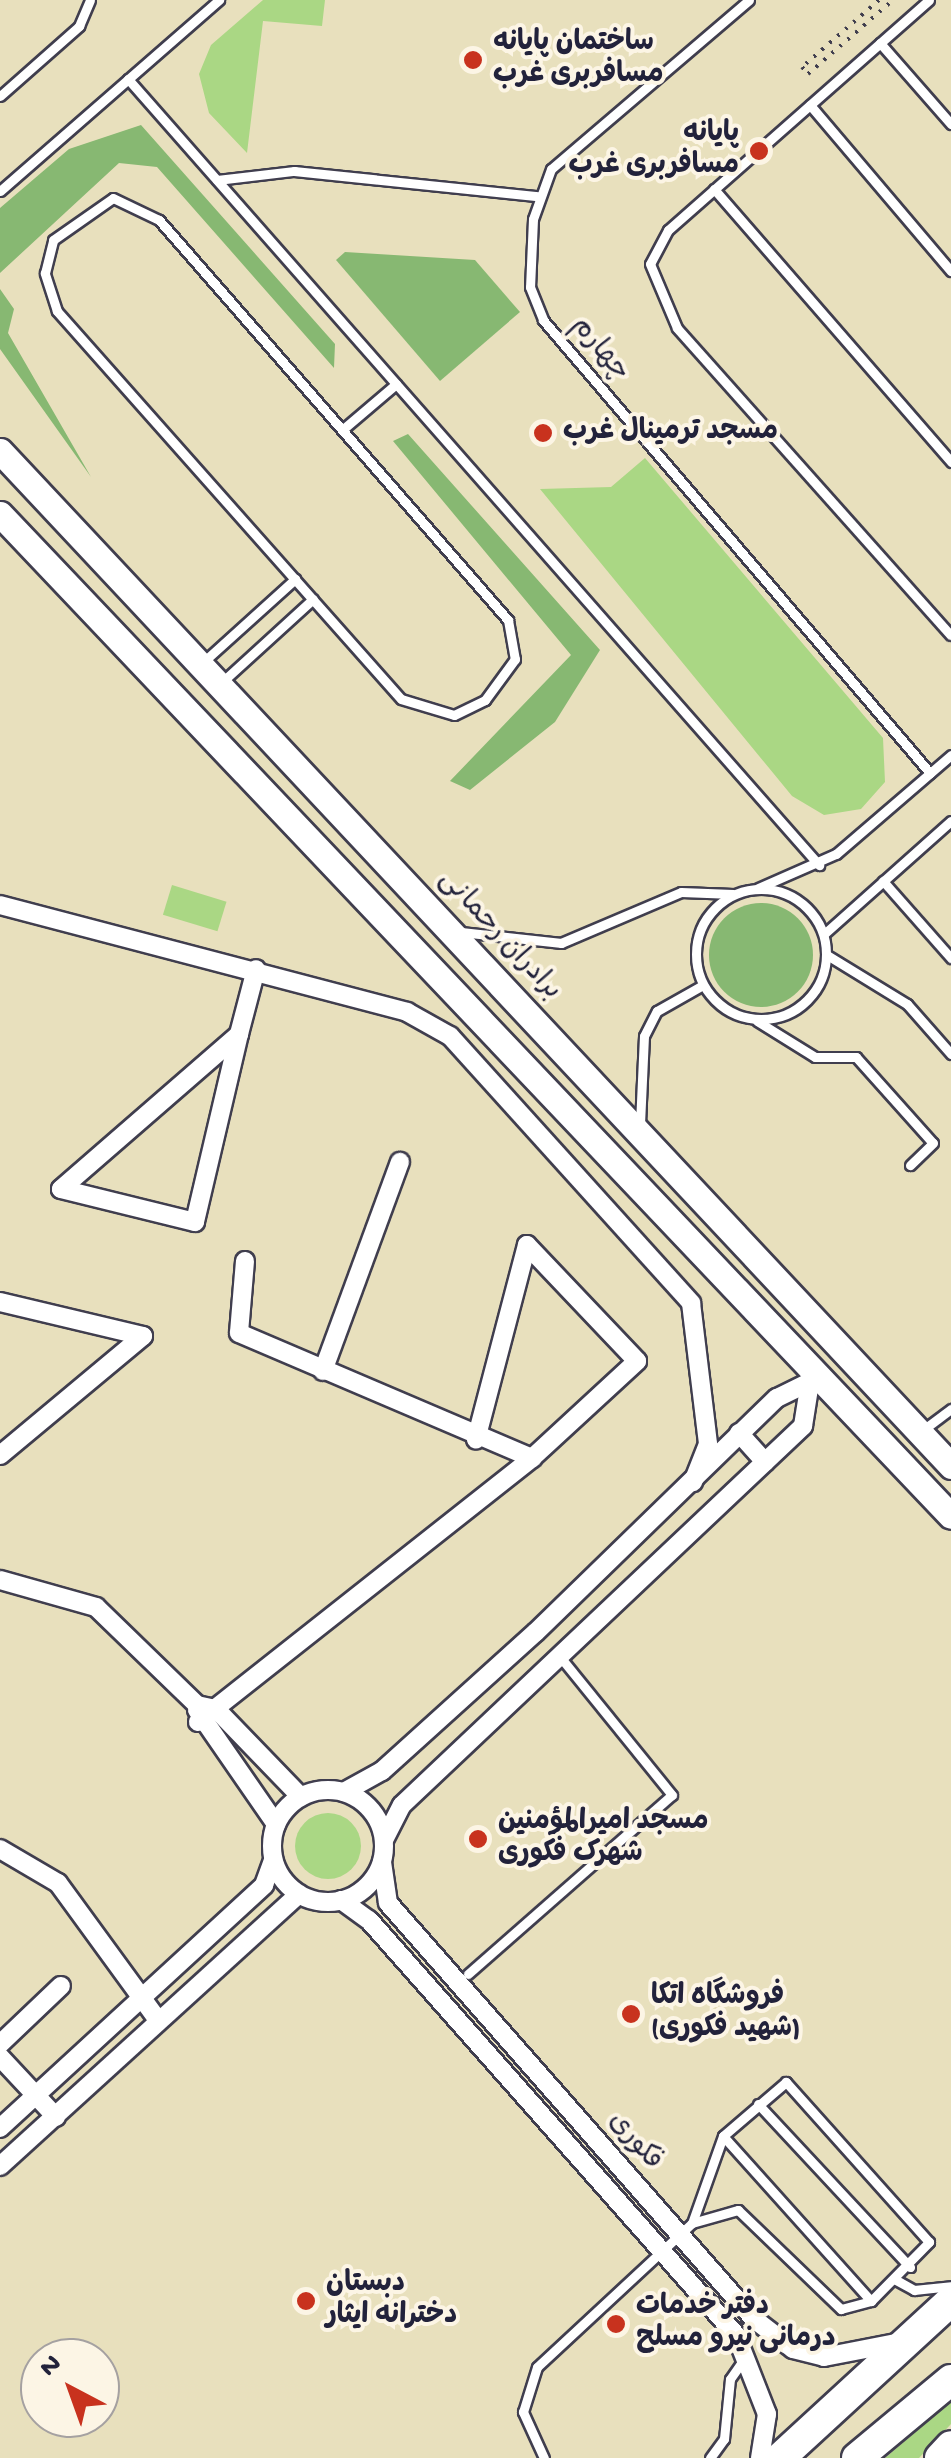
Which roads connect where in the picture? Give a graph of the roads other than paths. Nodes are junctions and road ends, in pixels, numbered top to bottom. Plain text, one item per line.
1 (90, 0) edge
2 (218, 0) edge
3 (749, 0) edge
4 (929, 0) edge
5 (880, 43) junction
6 (128, 80) junction
7 (0, 96) edge
8 (810, 105) junction
9 (951, 124) edge
10 (217, 180) junction
11 (714, 188) junction
12 (0, 191) edge
13 (538, 196) junction
14 (951, 270) edge
15 (396, 384) junction
16 (342, 430) junction
17 (0, 450) edge
18 (951, 462) edge
19 (0, 514) edge
20 (295, 579) junction
21 (313, 600) junction
22 (951, 635) edge
23 (201, 664) junction
24 (220, 684) junction
25 (951, 754) edge
26 (930, 773) junction
27 (951, 821) edge
28 (819, 864) junction
29 (883, 880) junction
30 (757, 889) junction
31 (736, 894) junction
32 (0, 905) edge
33 (454, 932) junction
34 (824, 934) junction
35 (827, 955) junction
36 (951, 958) edge
37 (256, 970) junction
38 (703, 985) junction
39 (754, 1020) junction
40 (239, 1034) junction
41 (951, 1054) edge
42 (639, 1132) junction
43 (400, 1162) dead end
44 (910, 1164) dead end
45 (245, 1261) dead end
46 (0, 1302) edge
47 (323, 1371) junction
48 (815, 1382) junction
49 (951, 1409) edge
50 (920, 1432) junction
51 (740, 1433) junction
52 (476, 1439) junction
53 (0, 1454) edge
54 (532, 1458) junction
55 (949, 1460) edge
56 (765, 1462) junction
57 (693, 1482) junction
58 (951, 1516) edge
59 (0, 1580) edge
60 (536, 1632) junction
61 (562, 1658) junction
62 (216, 1709) junction
63 (197, 1714) junction
64 (344, 1792) junction
65 (301, 1796) junction
66 (276, 1824) junction
67 (384, 1840) junction
68 (0, 1848) edge
69 (274, 1860) junction
70 (382, 1862) junction
71 (299, 1894) junction
72 (341, 1900) junction
73 (468, 1974) dead end
74 (60, 1986) dead end
75 (140, 1996) junction
76 (158, 2020) junction
77 (0, 2044) edge
78 (0, 2057) edge
79 (36, 2094) junction
80 (758, 2104) junction
81 (56, 2117) junction
82 (0, 2128) edge
83 (722, 2136) junction
84 (0, 2166) edge
85 (685, 2228) junction
86 (661, 2249) junction
87 (910, 2267) junction
88 (896, 2280) junction
89 (951, 2286) edge
90 (871, 2301) junction
91 (951, 2301) edge
92 (910, 2338) junction
93 (748, 2354) junction
94 (943, 2387) edge
95 (951, 2446) edge
96 (544, 2458) edge
97 (710, 2458) edge
98 (760, 2458) edge
99 (780, 2458) edge
100 (857, 2458) edge
101 (876, 2458) edge
102 (940, 2458) edge

1 - 7 lane
2 - 6 lane
3 - 13 lane
4 - 5 lane
5 - 8 lane
5 - 9 lane
6 - 10 lane
6 - 12 lane
8 - 11 lane
8 - 14 lane
10 - 13 lane
10 - 15 lane
11 - 18 lane
11 - 22 lane
13 - 26 lane, چهارم
15 - 16 lane
15 - 28 lane
16 - 20 lane
16 - 21 lane
17 - 23 main road, برادران رحمانی
19 - 48 main road
20 - 21 lane
20 - 23 lane
21 - 24 lane
23 - 24 main road, برادران رحمانی
24 - 33 main road, برادران رحمانی
25 - 26 lane
26 - 28 lane
27 - 29 lane
28 - 30 lane
29 - 34 lane
29 - 36 lane
30 - 31 lane
30 - 34 lane
31 - 33 lane
31 - 38 lane
32 - 37 street
33 - 42 main road, برادران رحمانی
34 - 35 lane
35 - 39 lane
35 - 41 lane
37 - 40 street
37 - 57 street
38 - 39 lane
38 - 42 lane
39 - 44 lane
40 - 40 street
42 - 50 main road, برادران رحمانی
43 - 47 street
45 - 47 street
46 - 53 street
47 - 52 street
48 - 51 street
48 - 56 street
48 - 58 main road
49 - 50 lane
50 - 55 main road, برادران رحمانی
51 - 56 street
51 - 57 street
52 - 54 street
52 - 54 street
54 - 62 street
56 - 61 street
57 - 60 street
59 - 63 street
60 - 61 street
60 - 64 street
61 - 67 street
61 - 73 lane
62 - 63 street
62 - 65 street
63 - 66 street
64 - 65 street
64 - 67 street
65 - 66 street
66 - 69 street
67 - 70 street
68 - 75 street
69 - 71 street
69 - 75 street
70 - 72 street
70 - 85 street, فکوری
71 - 72 street
71 - 76 street
72 - 86 street, فکوری
74 - 77 street
75 - 76 street
75 - 79 street
76 - 81 street
78 - 79 street
79 - 81 street
79 - 82 street
80 - 83 lane
80 - 87 lane
80 - 87 lane
81 - 84 street
83 - 85 lane
83 - 90 lane
85 - 86 lane
85 - 90 lane
85 - 92 street, فکوری
86 - 93 street, فکوری
86 - 96 lane
87 - 88 lane
88 - 89 lane
88 - 90 lane
91 - 92 main road
92 - 99 main road
93 - 97 lane
93 - 98 street, فکوری
94 - 100 main road
94 - 101 main road
95 - 102 main road

